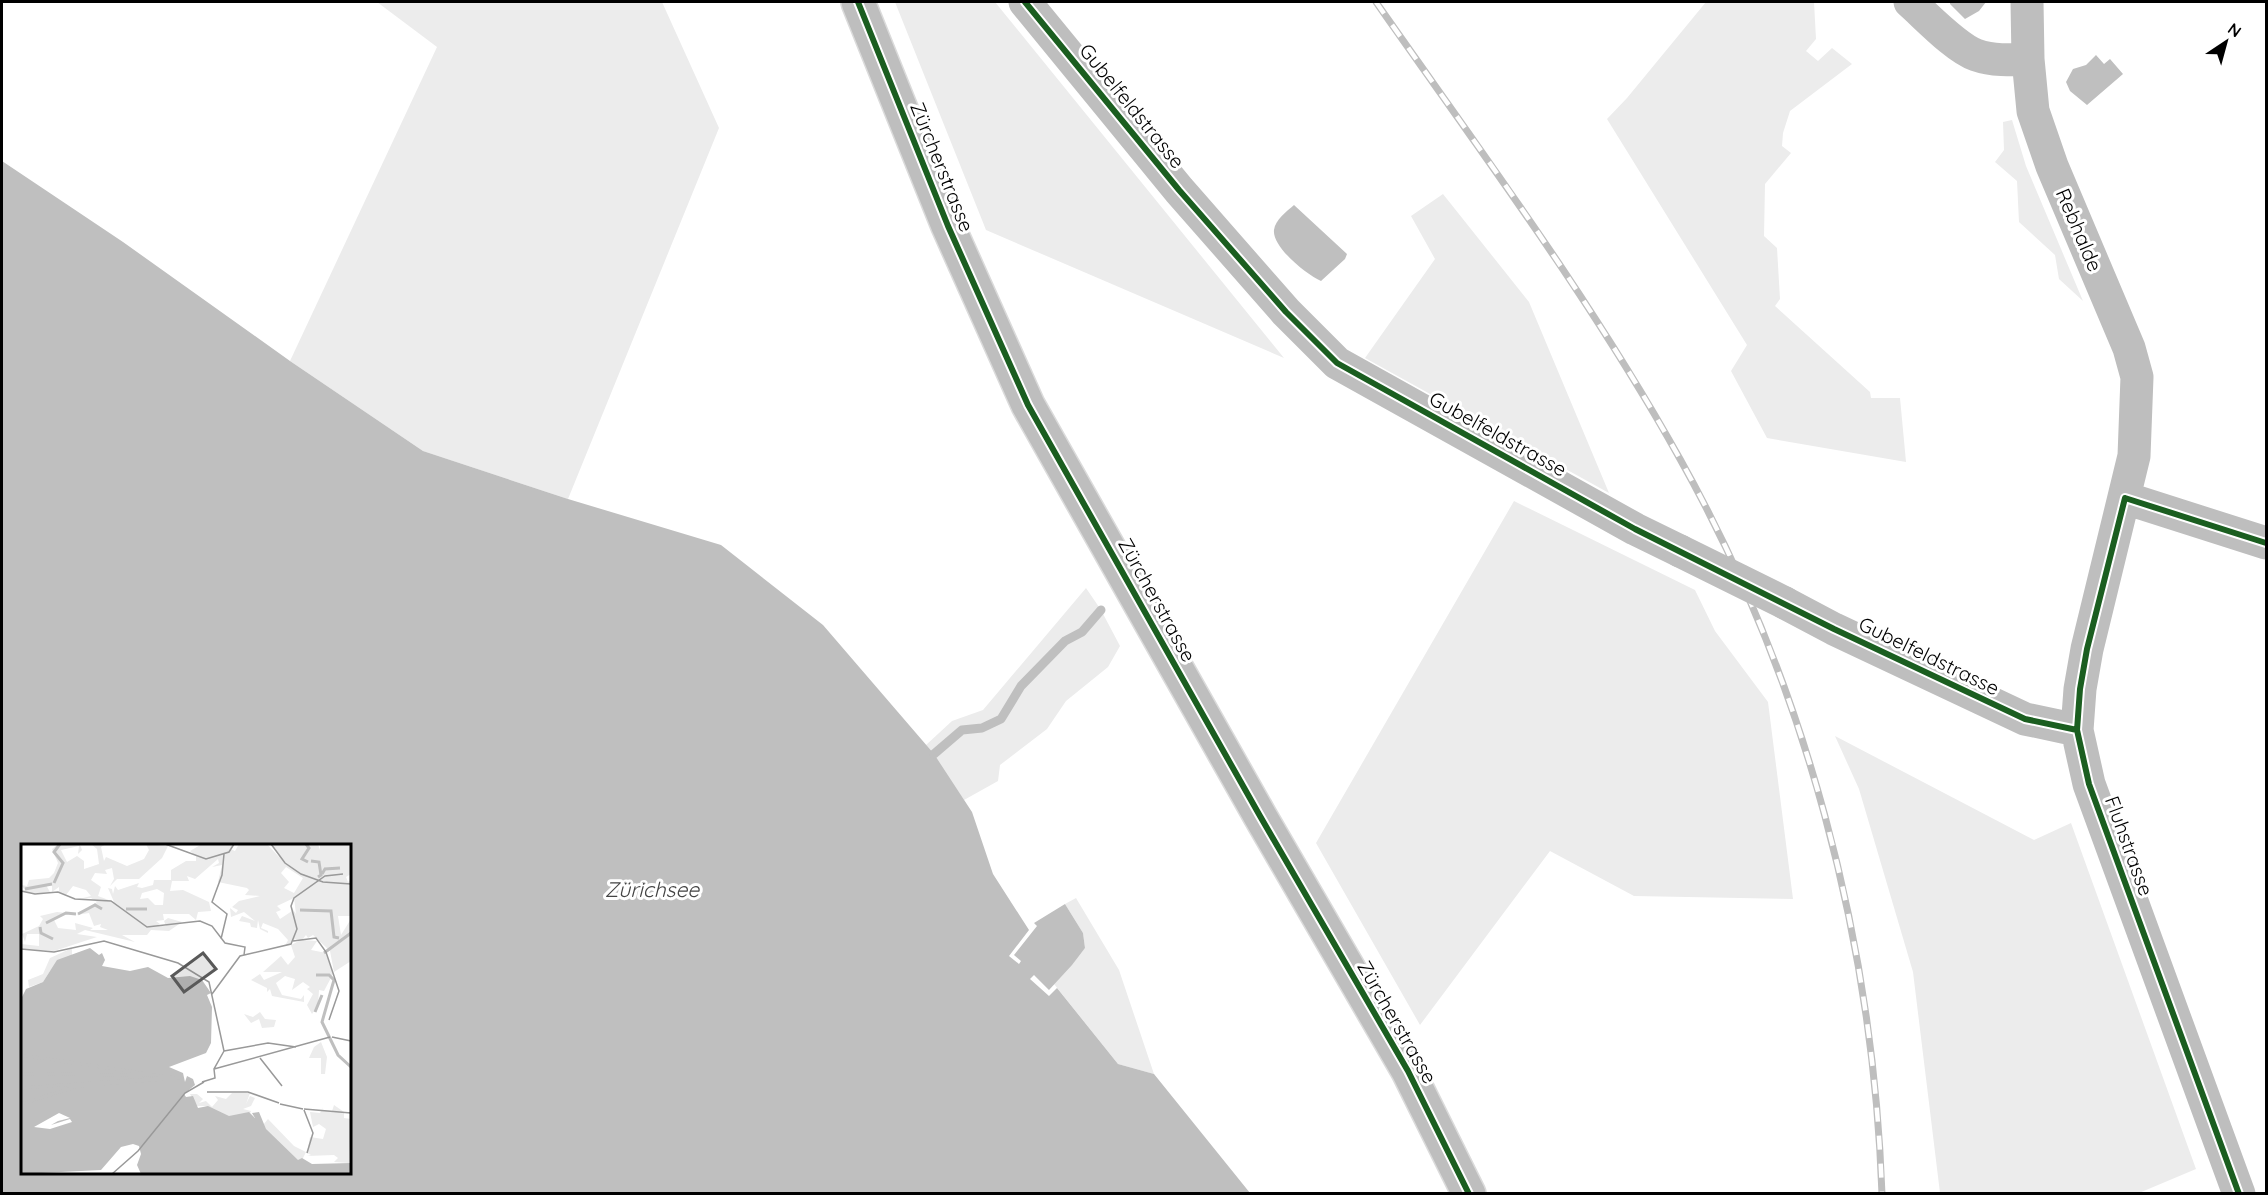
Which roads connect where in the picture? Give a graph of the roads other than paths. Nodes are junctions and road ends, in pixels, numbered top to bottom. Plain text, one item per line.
1 (858, 2) edge
2 (1025, 2) edge
3 (1910, 2) edge
4 (2027, 2) edge
5 (2028, 59) junction
6 (2134, 456) joint
7 (2125, 498) junction
8 (2266, 543) edge
9 (2077, 730) junction
10 (1469, 1194) edge
11 (2239, 1194) edge

1 - 10 street, Zürcherstrasse
2 - 9 street, Gubelfeldstrasse, bridge
3 - 5 street
4 - 5 street, Rebhalde
5 - 6 street, Rebhalde
6 - 7 street, Fluhstrasse
7 - 8 street
7 - 9 street, Fluhstrasse
9 - 11 street, Fluhstrasse

